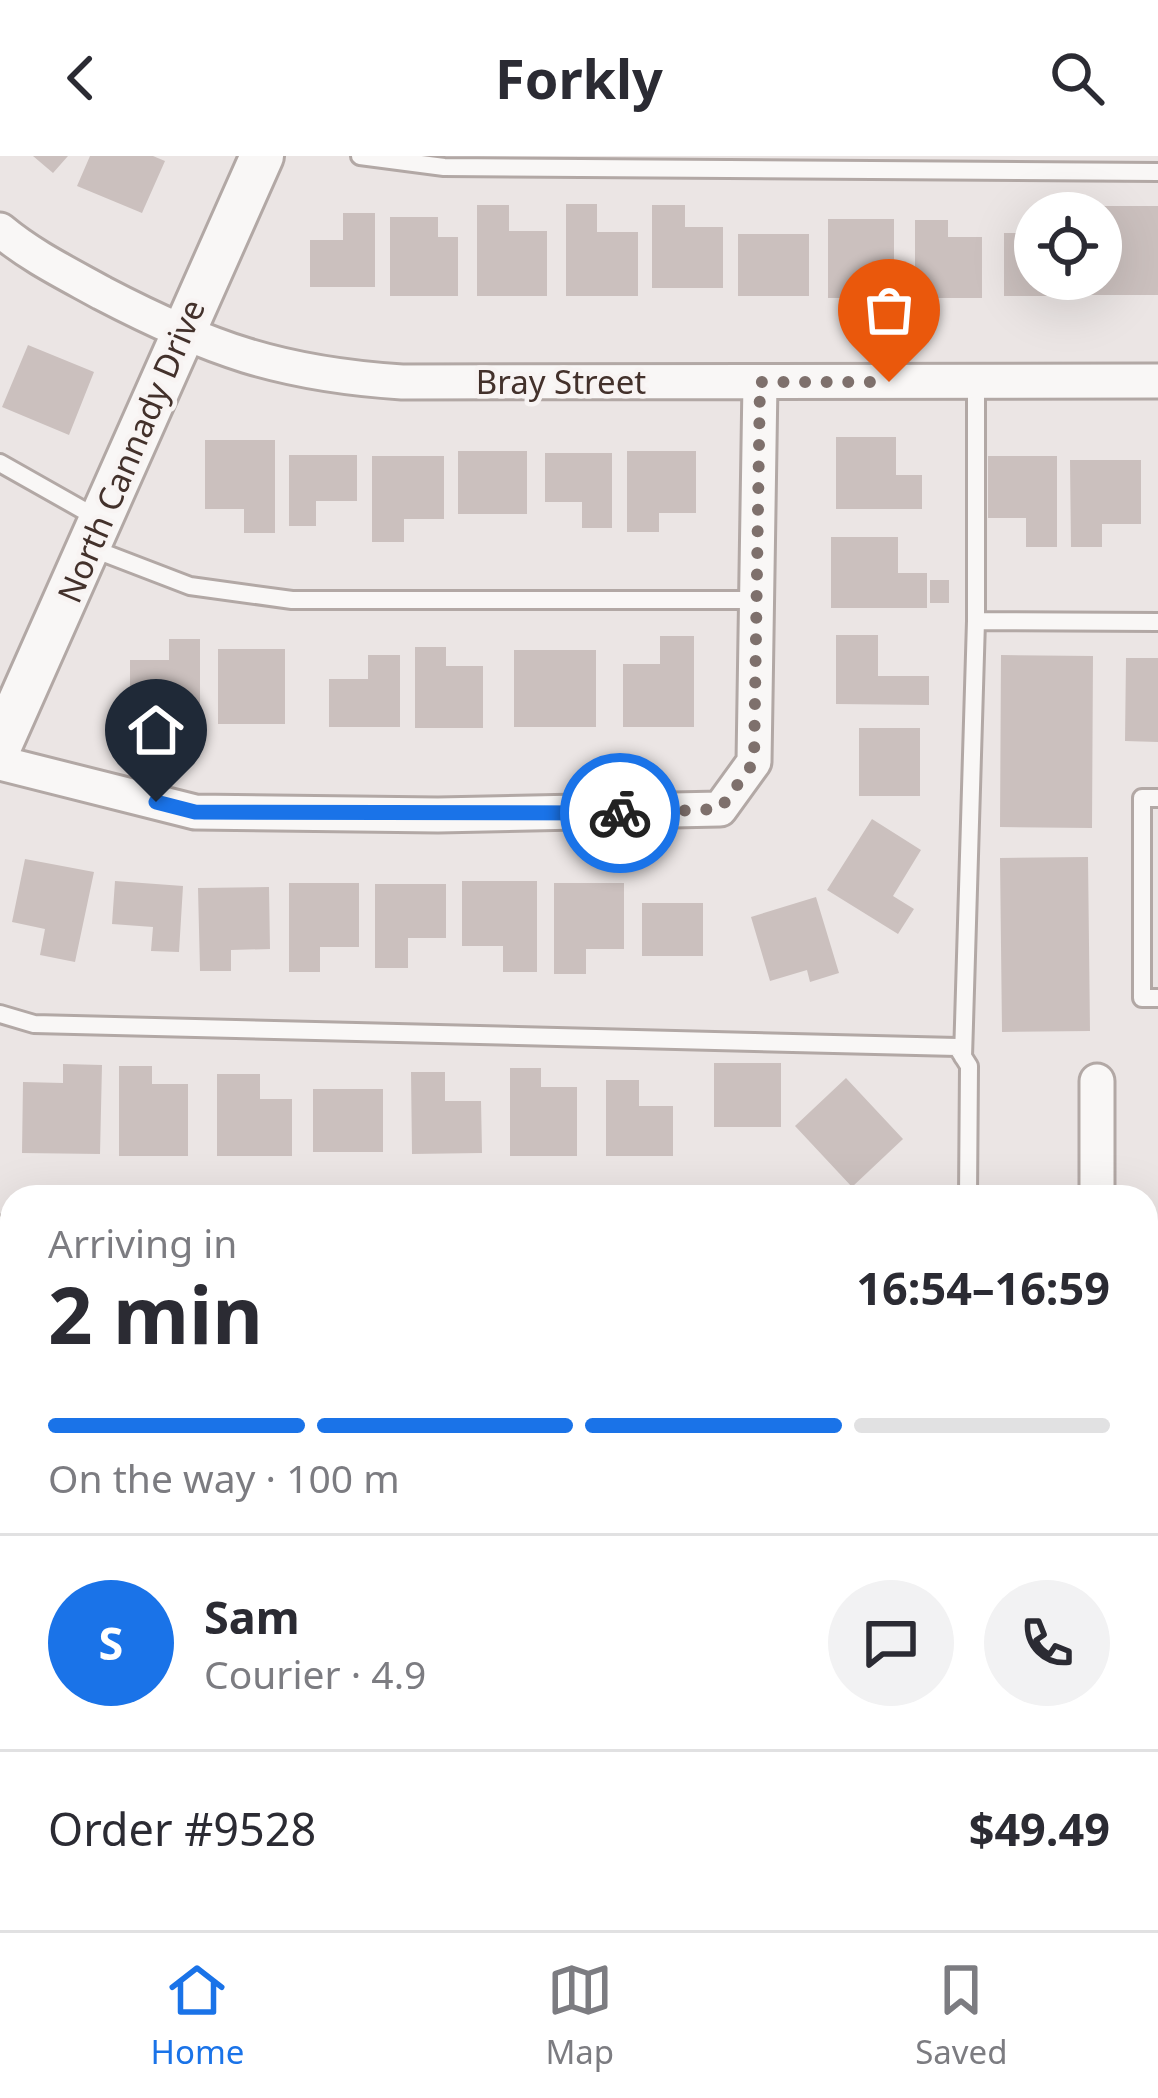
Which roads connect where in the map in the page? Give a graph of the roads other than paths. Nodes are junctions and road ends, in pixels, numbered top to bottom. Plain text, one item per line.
1 (262, 156) edge
2 (360, 156) edge
3 (1158, 172) edge
4 (0, 230) edge
5 (180, 334) junction
6 (976, 381) junction
7 (1158, 381) edge
8 (760, 382) junction
9 (0, 463) edge
10 (94, 533) junction
11 (757, 600) junction
12 (976, 621) junction
13 (1158, 622) edge
14 (0, 746) edge
15 (0, 764) edge
16 (1158, 798) edge
17 (1158, 998) edge
18 (0, 1014) edge
19 (963, 1057) junction
20 (1097, 1081) dead end
21 (968, 1185) edge
22 (1096, 1185) edge

1 - 5 street, North Cannady Drive
2 - 3 lane
4 - 5 street, Bray Street
5 - 8 street, Bray Street
5 - 10 street, North Cannady Drive
6 - 7 street, Bray Street
6 - 8 street, Bray Street
6 - 12 lane
8 - 11 street
9 - 10 lane
10 - 11 lane
10 - 14 street, North Cannady Drive
11 - 15 street
12 - 13 lane
12 - 19 lane
16 - 17 lane
18 - 19 lane
19 - 21 lane
20 - 22 street

